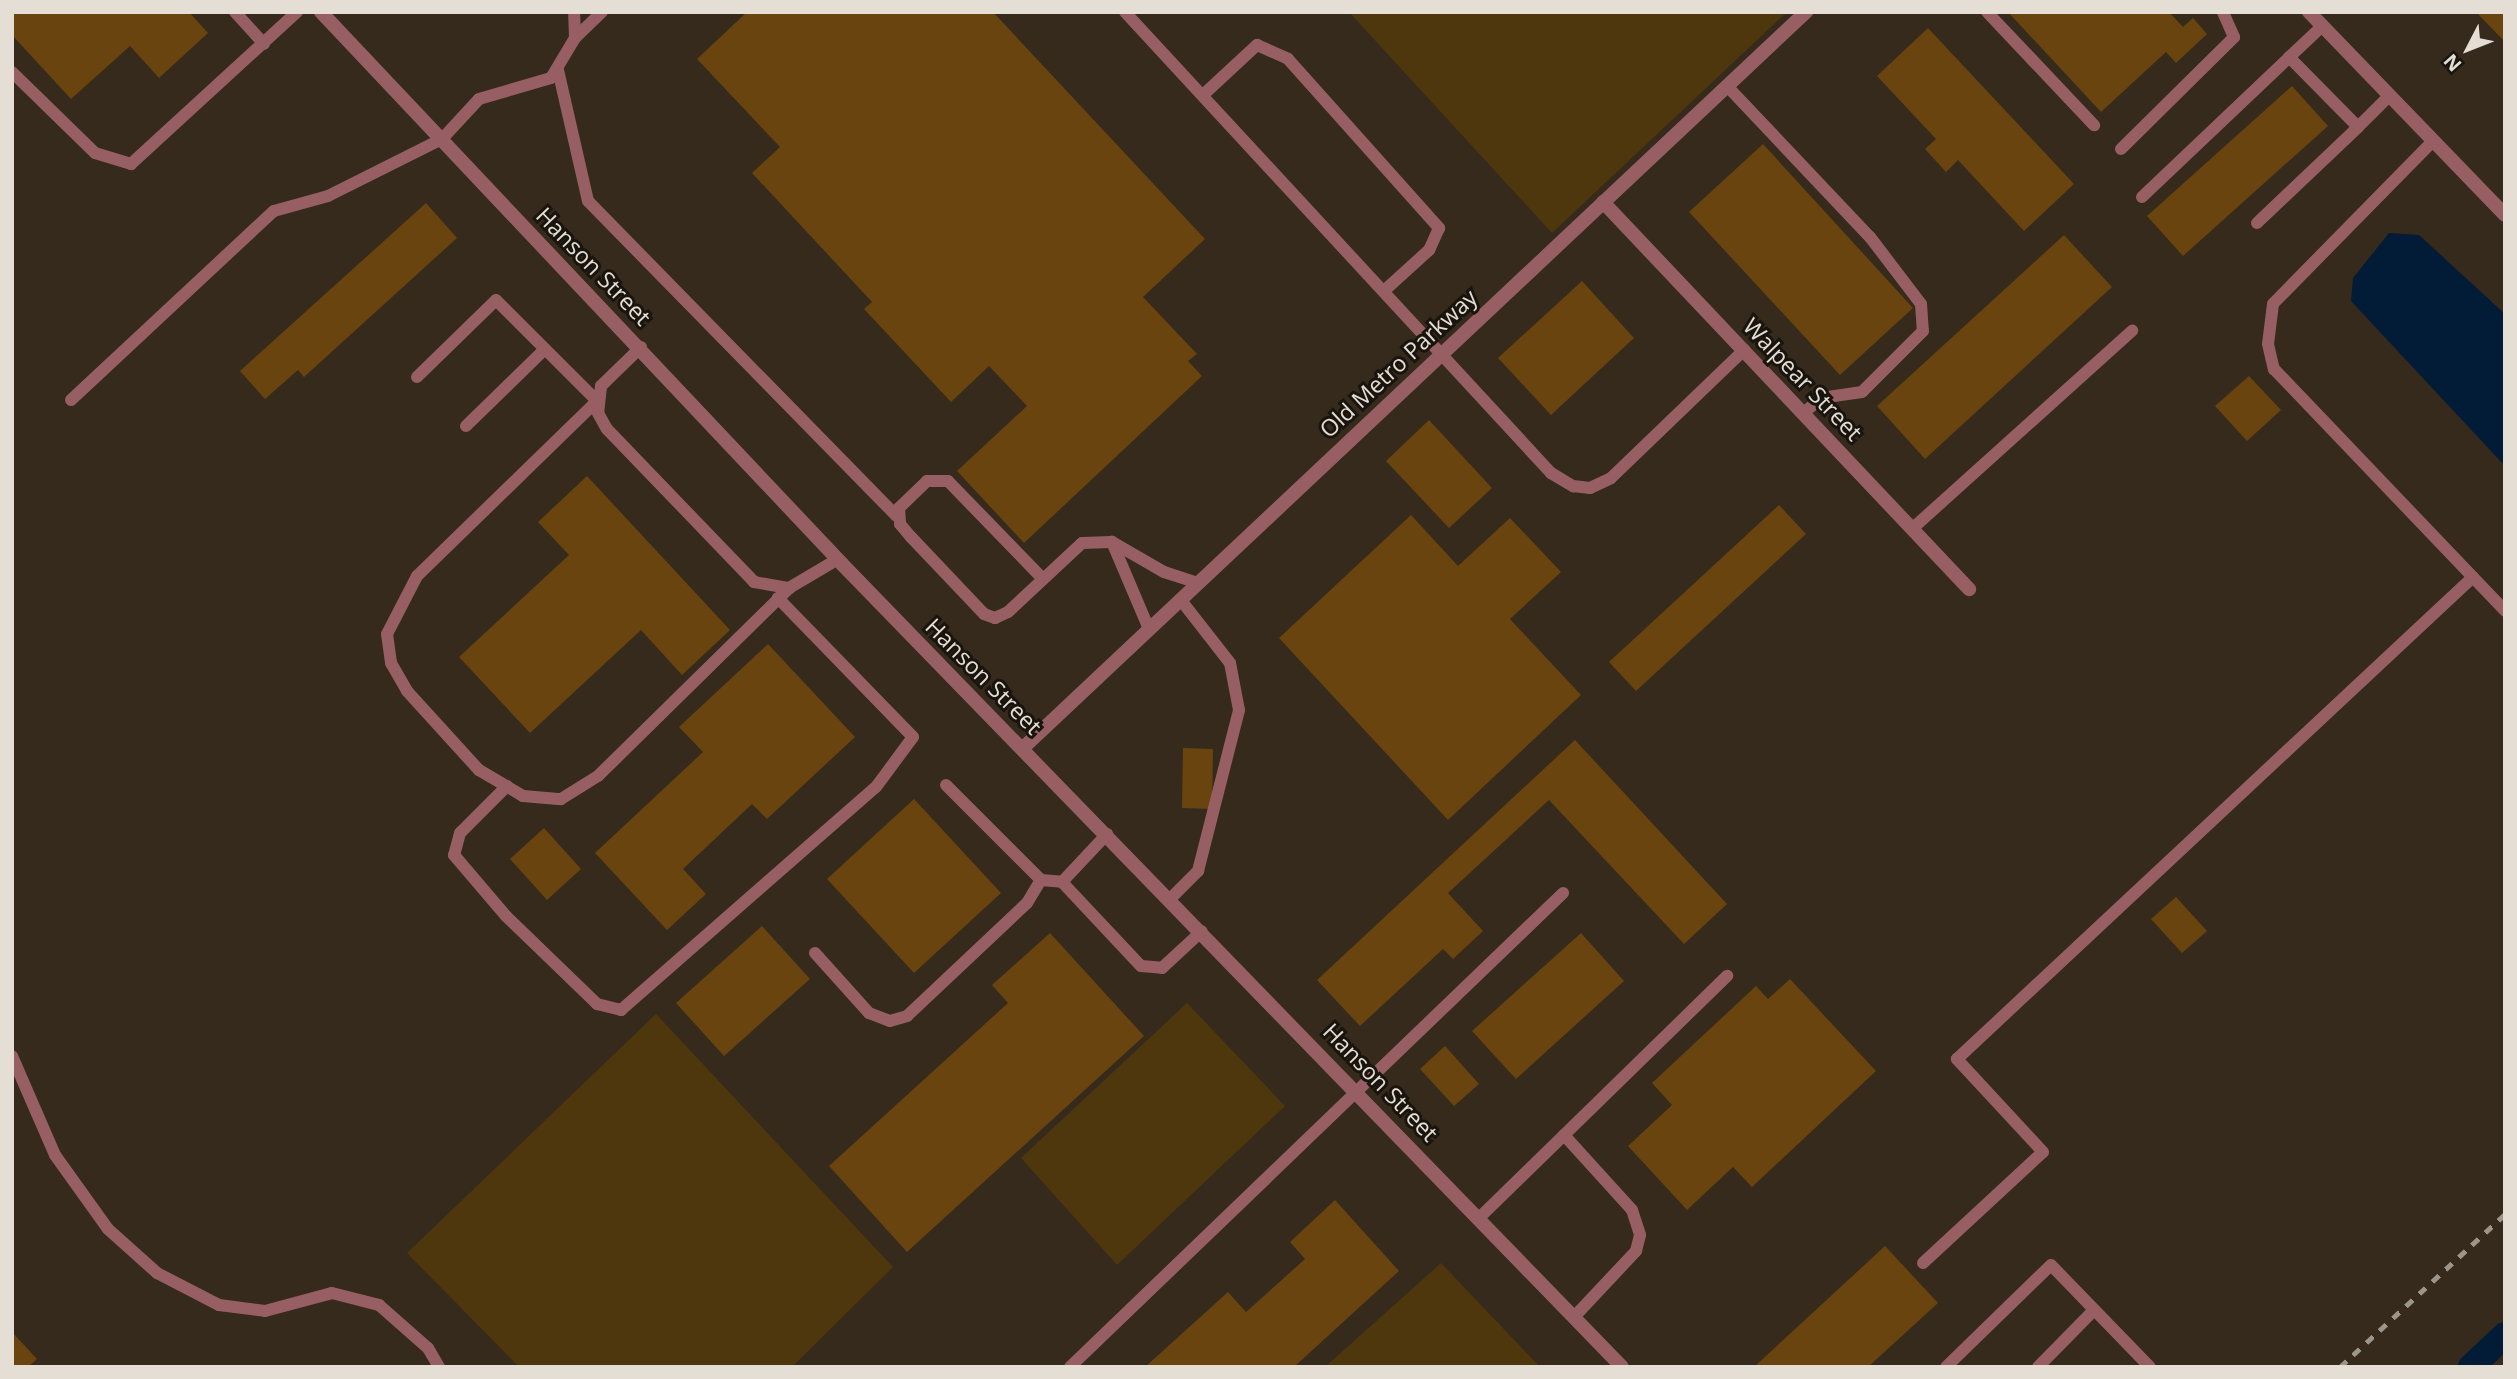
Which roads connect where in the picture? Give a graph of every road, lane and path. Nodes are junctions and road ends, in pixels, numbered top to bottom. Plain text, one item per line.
1 (235, 12) edge
2 (297, 12) edge
3 (321, 12) edge
4 (574, 12) edge
5 (602, 12) edge
6 (1125, 12) edge
7 (1806, 12) edge
8 (1987, 12) edge
9 (2222, 12) edge
10 (2309, 12) edge
11 (2322, 26) junction
12 (575, 37) junction
13 (264, 44) junction
14 (2289, 57) junction
15 (558, 70) junction
16 (12, 72) edge
17 (1727, 86) junction
18 (1203, 94) junction
19 (2389, 96) junction
20 (2094, 125) dead end
21 (2358, 127) junction
22 (442, 139) junction
23 (2433, 141) junction
24 (2121, 149) dead end
25 (2142, 197) dead end
26 (1603, 202) junction
27 (2505, 215) edge
28 (2257, 223) dead end
29 (1384, 290) junction
30 (2132, 331) dead end
31 (641, 347) junction
32 (545, 349) junction
33 (1744, 350) junction
34 (1441, 354) junction
35 (417, 377) dead end
36 (71, 400) dead end
37 (597, 401) junction
38 (1804, 413) junction
39 (466, 426) dead end
40 (897, 516) junction
41 (1913, 528) junction
42 (1112, 542) junction
43 (838, 559) junction
44 (2473, 577) junction
45 (1043, 579) junction
46 (1198, 583) junction
47 (789, 588) junction
48 (1969, 589) dead end
49 (778, 598) junction
50 (1180, 599) junction
51 (2505, 611) edge
52 (1149, 629) junction
53 (1023, 748) junction
54 (946, 785) dead end
55 (507, 786) junction
56 (1107, 834) junction
57 (1041, 880) junction
58 (1062, 882) junction
59 (1563, 893) dead end
60 (1170, 899) junction
61 (1202, 931) junction
62 (815, 953) dead end
63 (1727, 976) dead end
64 (12, 1056) edge
65 (1354, 1087) junction
66 (1564, 1135) junction
67 (1479, 1218) junction
68 (1923, 1263) dead end
69 (2094, 1310) junction
70 (1574, 1317) junction
71 (439, 1367) edge
72 (1070, 1367) edge
73 (1622, 1367) edge
74 (1946, 1367) edge
75 (2038, 1367) edge
76 (2150, 1367) edge

1 - 13 lane
2 - 13 lane
3 - 22 street, Hanson Street
4 - 12 lane
5 - 12 lane
6 - 18 lane
7 - 17 street, Old Metro Parkway
8 - 20 lane
9 - 24 lane
10 - 11 street
11 - 14 lane
11 - 19 street
12 - 15 lane
13 - 16 lane
14 - 21 lane
14 - 25 lane
15 - 22 lane
15 - 40 lane
17 - 26 street, Old Metro Parkway
17 - 38 lane
18 - 29 lane
18 - 29 lane
19 - 21 lane
19 - 23 street
21 - 28 lane
22 - 31 street, Hanson Street
22 - 36 lane
23 - 27 street
23 - 44 lane
26 - 33 street, Walpear Street
26 - 34 street, Old Metro Parkway
29 - 34 lane
30 - 41 lane
31 - 37 lane
31 - 43 street, Hanson Street
32 - 35 lane
32 - 37 lane
32 - 39 lane
33 - 34 lane
33 - 38 street, Walpear Street
34 - 46 street, Old Metro Parkway
37 - 47 lane
37 - 55 lane
38 - 41 street, Walpear Street
40 - 45 lane
40 - 45 lane
41 - 48 street, Walpear Street
42 - 45 lane
42 - 46 lane
42 - 52 lane
43 - 47 lane
43 - 53 street, Hanson Street
44 - 51 lane
44 - 68 lane
46 - 50 street, Old Metro Parkway
47 - 49 lane
49 - 55 lane
49 - 55 lane
50 - 52 street, Old Metro Parkway
50 - 60 lane
52 - 53 street, Old Metro Parkway
53 - 56 street, Hanson Street
54 - 57 lane
56 - 58 lane
56 - 60 street, Hanson Street
57 - 58 lane
57 - 62 lane
58 - 61 lane
59 - 65 lane
60 - 61 street, Hanson Street
61 - 65 street, Hanson Street
63 - 66 lane
64 - 71 lane
65 - 67 street, Hanson Street
65 - 72 lane
66 - 67 lane
66 - 70 lane
67 - 70 street, Hanson Street
69 - 74 lane
69 - 75 lane
69 - 76 lane
70 - 73 street, Hanson Street

